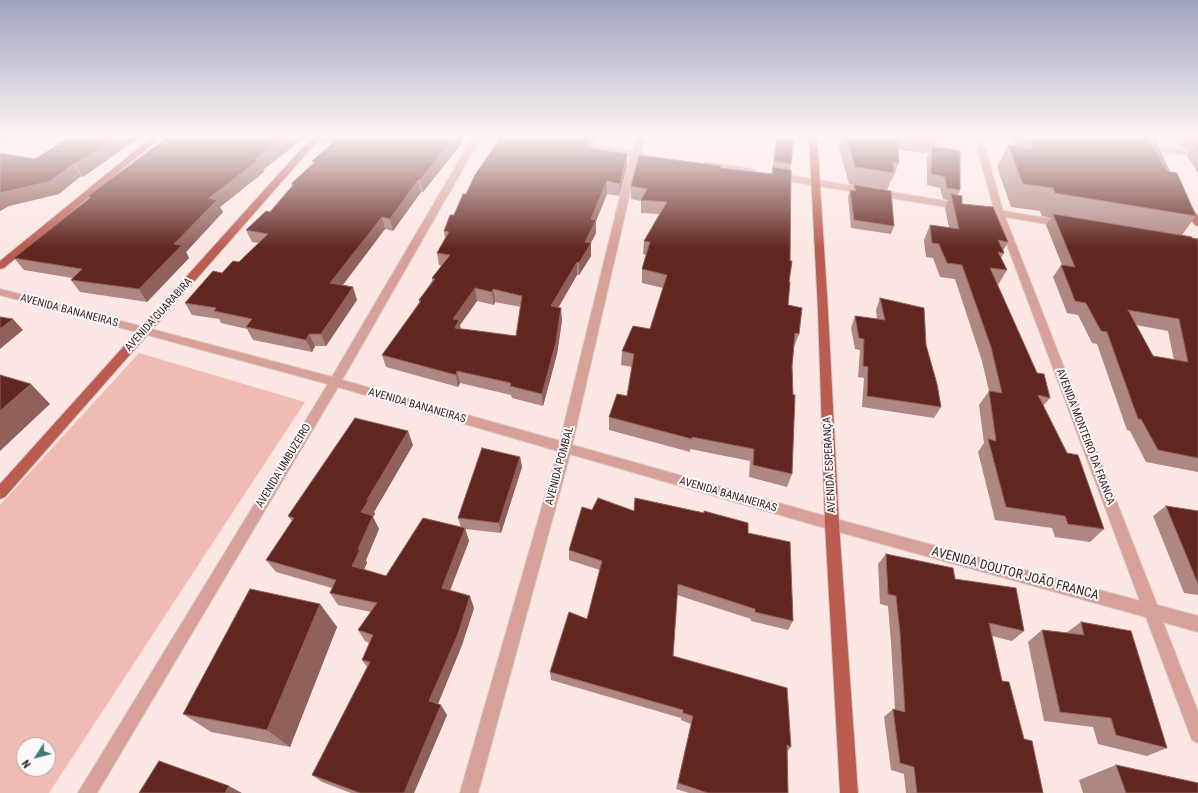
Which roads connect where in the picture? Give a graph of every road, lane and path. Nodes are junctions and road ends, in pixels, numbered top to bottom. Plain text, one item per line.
1 (112, 174) edge
2 (284, 174) edge
3 (456, 174) edge
4 (630, 174) edge
5 (765, 174) edge
6 (815, 174) edge
7 (989, 174) edge
8 (1168, 174) edge
9 (816, 182) junction
10 (1000, 212) junction
11 (1198, 223) edge
12 (1076, 226) edge
13 (0, 266) edge
14 (0, 292) edge
15 (144, 332) junction
16 (335, 382) junction
17 (565, 449) junction
18 (0, 493) edge
19 (832, 524) junction
20 (1152, 612) junction
21 (1198, 624) edge
22 (1198, 734) edge
23 (87, 793) edge
24 (469, 793) edge
25 (849, 793) edge

1 - 13 main road
2 - 15 main road, AVENIDA GUARABIRA
3 - 16 street, AVENIDA UMBUZEIRO
4 - 17 street, AVENIDA POMBAL
5 - 9 street
6 - 9 main road, AVENIDA ESPERANÇA
7 - 10 street, AVENIDA MONTEIRO DA FRANCA
8 - 11 main road
9 - 10 street
9 - 19 main road, AVENIDA ESPERANÇA
10 - 12 street
10 - 20 street, AVENIDA MONTEIRO DA FRANCA
14 - 15 street, AVENIDA BANANEIRAS
15 - 16 street, AVENIDA BANANEIRAS
15 - 18 main road, AVENIDA GUARABIRA
16 - 17 street, AVENIDA BANANEIRAS
16 - 23 street, AVENIDA UMBUZEIRO
17 - 19 street, AVENIDA BANANEIRAS
17 - 24 street, AVENIDA POMBAL
19 - 20 street, AVENIDA DOUTOR JOÃO FRANCA
19 - 25 main road, AVENIDA ESPERANÇA
20 - 21 street, AVENIDA DOUTOR JOÃO FRANCA
20 - 22 street, AVENIDA MONTEIRO DA FRANCA

